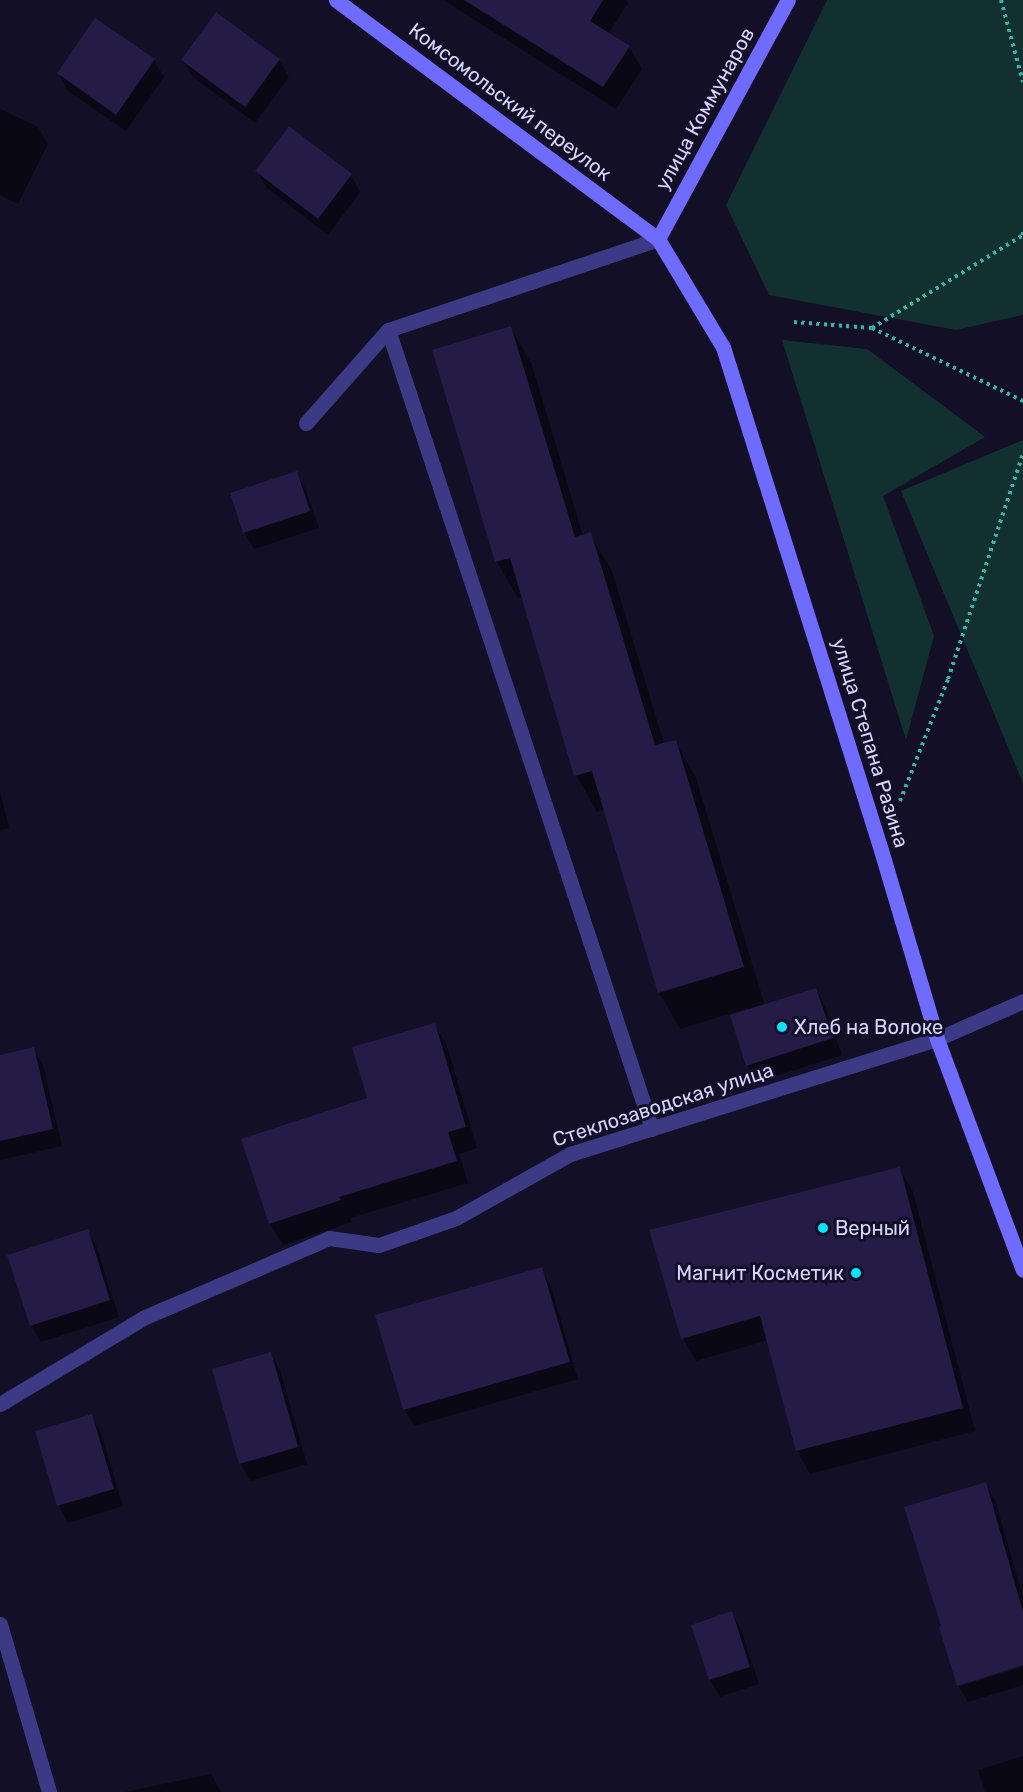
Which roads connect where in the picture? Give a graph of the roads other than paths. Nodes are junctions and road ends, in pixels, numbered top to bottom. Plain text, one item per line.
1 (336, 0) edge
2 (788, 0) edge
3 (658, 239) junction
4 (388, 330) junction
5 (306, 423) dead end
6 (1023, 1001) edge
7 (937, 1039) junction
8 (652, 1129) junction
9 (1023, 1270) edge
10 (0, 1404) edge
11 (0, 1624) edge
12 (49, 1792) edge

1 - 3 street, Комсомольский переулок
2 - 3 street, улица Коммунаров
3 - 4 street
3 - 7 street, улица Степана Разина
4 - 5 street
4 - 8 street
6 - 7 street, Стеклозаводская улица
7 - 8 street, Стеклозаводская улица
7 - 9 street, улица Степана Разина
8 - 10 street, Стеклозаводская улица
11 - 12 street

